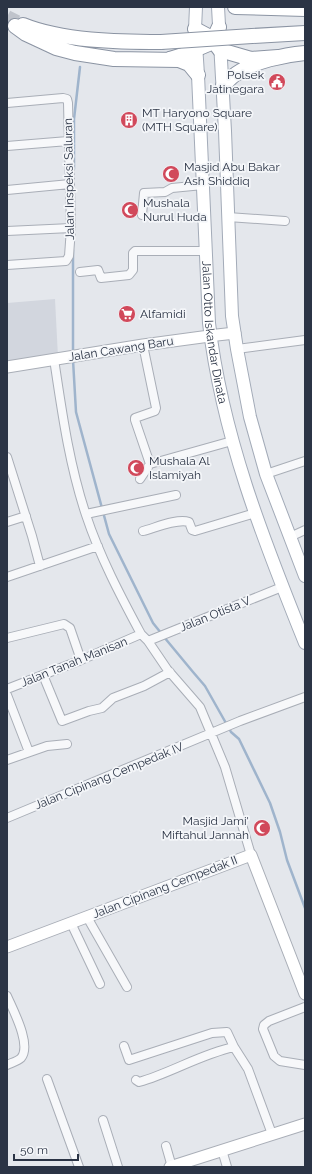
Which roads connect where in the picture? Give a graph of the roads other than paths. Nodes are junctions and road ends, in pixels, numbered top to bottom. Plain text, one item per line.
1 (196, 7) edge
2 (218, 7) edge
3 (235, 7) edge
4 (300, 9) edge
5 (195, 29) junction
6 (305, 33) edge
7 (217, 39) junction
8 (196, 50) junction
9 (305, 53) edge
10 (278, 57) junction
11 (170, 59) junction
12 (198, 75) junction
13 (223, 86) junction
14 (7, 103) edge
15 (68, 141) junction
16 (7, 146) edge
17 (70, 184) junction
18 (203, 185) junction
19 (7, 190) edge
20 (142, 215) dead end
21 (228, 216) junction
22 (285, 221) dead end
23 (71, 228) junction
24 (7, 231) edge
25 (205, 251) junction
26 (7, 264) edge
27 (80, 272) dead end
28 (235, 334) junction
29 (210, 336) junction
30 (305, 340) edge
31 (143, 345) junction
32 (237, 349) junction
33 (54, 359) junction
34 (7, 367) edge
35 (232, 441) junction
36 (7, 457) edge
37 (305, 461) edge
38 (150, 464) junction
39 (266, 474) junction
40 (10, 475) edge
41 (140, 479) dead end
42 (176, 495) dead end
43 (255, 513) junction
44 (86, 514) junction
45 (26, 516) junction
46 (7, 522) edge
47 (305, 530) edge
48 (143, 531) dead end
49 (290, 537) junction
50 (98, 546) junction
51 (40, 566) junction
52 (305, 576) edge
53 (7, 577) edge
54 (282, 587) junction
55 (141, 634) junction
56 (7, 638) edge
57 (148, 641) junction
58 (305, 643) edge
59 (81, 660) junction
60 (170, 672) junction
61 (43, 675) junction
62 (7, 689) edge
63 (7, 695) edge
64 (305, 697) edge
65 (212, 734) junction
66 (67, 744) dead end
67 (29, 752) junction
68 (7, 760) edge
69 (7, 818) edge
70 (251, 854) junction
71 (87, 917) junction
72 (71, 923) junction
73 (8, 946) edge
74 (100, 984) dead end
75 (127, 987) dead end
76 (305, 994) edge
77 (7, 996) edge
78 (305, 1007) edge
79 (124, 1046) dead end
80 (234, 1047) junction
81 (7, 1065) edge
82 (305, 1065) edge
83 (47, 1079) dead end
84 (136, 1080) dead end
85 (103, 1120) dead end
86 (305, 1124) edge
87 (272, 1134) junction
88 (166, 1146) dead end
89 (222, 1150) junction
90 (79, 1167) edge
91 (118, 1167) edge
92 (171, 1167) edge
93 (228, 1167) edge

1 - 5 main road, Jalan Otto Iskandar Dinata
2 - 7 main road, Jalan Otto Iskandar Dinata
3 - 4 highway
5 - 7 highway
5 - 8 main road, Jalan Otto Iskandar Dinata
6 - 11 highway, bridge
7 - 8 highway
7 - 10 highway
7 - 13 main road, Jalan Otto Iskandar Dinata
8 - 11 highway
8 - 12 main road, Jalan Otto Iskandar Dinata
9 - 10 highway
10 - 13 highway
11 - 12 highway
12 - 18 main road, Jalan Otto Iskandar Dinata
13 - 21 main road, Jalan Otto Iskandar Dinata
14 - 15 street, Jalan Inspeksi Saluran
15 - 16 street
15 - 17 street, Jalan Inspeksi Saluran
17 - 19 street
17 - 23 street, Jalan Inspeksi Saluran
18 - 20 street
18 - 25 main road, Jalan Otto Iskandar Dinata
21 - 22 street
21 - 28 main road, Jalan Otto Iskandar Dinata
23 - 24 street
23 - 26 street, Jalan Inspeksi Saluran
25 - 27 street
25 - 29 main road, Jalan Otto Iskandar Dinata
28 - 29 street, Jalan Cawang Baru
28 - 32 main road, Jalan Otto Iskandar Dinata
29 - 31 street, Jalan Cawang Baru
29 - 35 main road, Jalan Otto Iskandar Dinata
30 - 32 street
31 - 33 street, Jalan Cawang Baru
31 - 38 street
32 - 39 main road, Jalan Otto Iskandar Dinata
33 - 34 street, Jalan Cawang Baru
33 - 44 street
35 - 38 street
35 - 43 main road, Jalan Otto Iskandar Dinata
36 - 40 street
37 - 39 street
38 - 41 street
39 - 49 main road, Jalan Otto Iskandar Dinata
40 - 45 street
42 - 44 street
43 - 48 street
43 - 54 main road, Jalan Otto Iskandar Dinata
44 - 50 street
45 - 46 street
45 - 51 street
47 - 49 street
49 - 52 main road, Jalan Otto Iskandar Dinata
50 - 51 street
50 - 55 street
51 - 53 street
54 - 57 street, Jalan Otista V
54 - 58 main road, Jalan Otto Iskandar Dinata
55 - 57 street
55 - 59 street, Jalan Tanah Manisan
56 - 59 street
57 - 60 street
59 - 61 street, Jalan Tanah Manisan
60 - 61 street
60 - 65 street
61 - 62 street, Jalan Tanah Manisan
63 - 67 street
64 - 65 street, Jalan Cipinang Cempedak IV
65 - 69 street, Jalan Cipinang Cempedak IV
65 - 70 street
66 - 67 street
67 - 68 street
70 - 71 street, Jalan Cipinang Cempedak II
70 - 76 street, Jalan Cipinang Cempedak II
71 - 72 street, Jalan Cipinang Cempedak II
71 - 75 street
72 - 73 street, Jalan Cipinang Cempedak II
72 - 74 street
77 - 81 street
78 - 82 street
79 - 80 street
80 - 84 street
80 - 87 street
83 - 90 street
85 - 91 street
86 - 87 street
87 - 89 street
88 - 92 street
89 - 92 street
89 - 93 street

